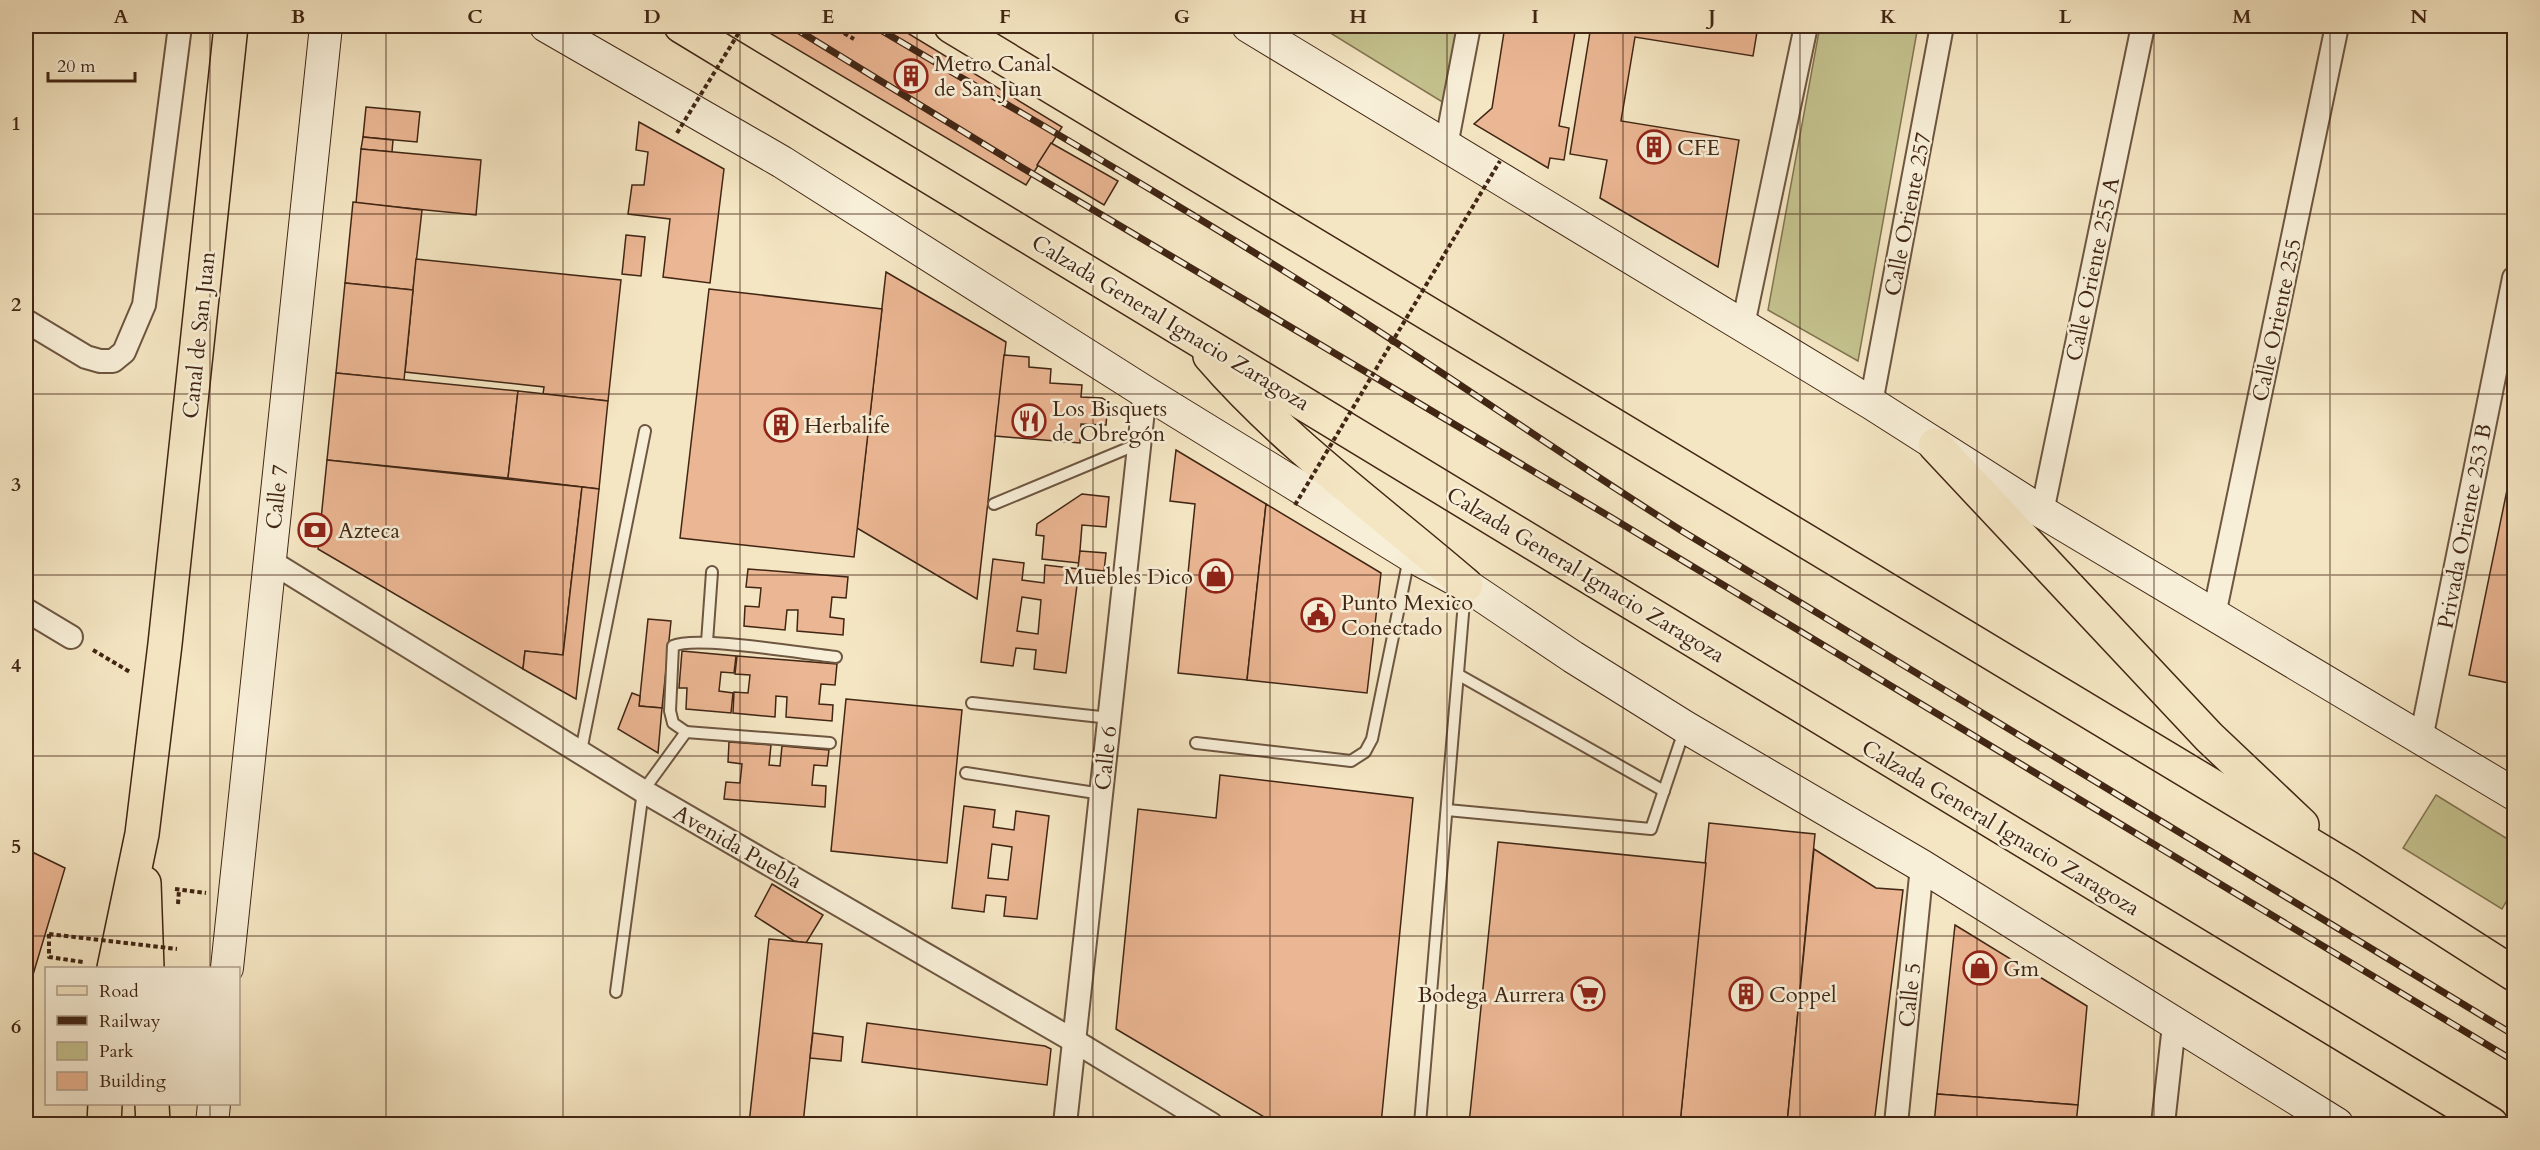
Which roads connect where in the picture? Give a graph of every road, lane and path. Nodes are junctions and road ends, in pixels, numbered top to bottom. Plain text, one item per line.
1 (180, 26) edge
2 (231, 26) edge
3 (546, 26) edge
4 (681, 26) edge
5 (743, 26) edge
6 (831, 26) edge
7 (951, 26) edge
8 (1248, 26) edge
9 (1469, 26) edge
10 (1806, 26) edge
11 (1942, 26) edge
12 (2143, 26) edge
13 (2337, 26) edge
14 (324, 27) edge
15 (854, 39) dead end
16 (677, 134) dead end
17 (1446, 146) junction
18 (1500, 161) dead end
19 (2514, 278) edge
20 (26, 321) edge
21 (1743, 325) junction
22 (1192, 334) junction
23 (1145, 392) junction
24 (1871, 403) junction
25 (645, 431) dead end
26 (1139, 444) junction
27 (1935, 445) junction
28 (994, 504) dead end
29 (1295, 505) dead end
30 (2042, 512) junction
31 (1410, 555) junction
32 (270, 561) junction
33 (712, 572) dead end
34 (1466, 585) junction
35 (26, 610) edge
36 (2214, 615) junction
37 (71, 638) joint
38 (707, 642) junction
39 (836, 657) dead end
40 (1459, 675) junction
41 (159, 688) junction
42 (972, 704) dead end
43 (1110, 718) junction
44 (1685, 727) junction
45 (686, 732) junction
46 (2421, 739) junction
47 (830, 742) dead end
48 (1196, 742) dead end
49 (581, 751) junction
50 (966, 773) dead end
51 (643, 791) junction
52 (1664, 791) junction
53 (1102, 794) junction
54 (2514, 794) edge
55 (1447, 810) junction
56 (142, 834) junction
57 (1922, 866) junction
58 (2347, 867) junction
59 (144, 887) junction
60 (234, 896) junction
61 (177, 949) dead end
62 (49, 957) dead end
63 (114, 967) edge
64 (147, 967) edge
65 (227, 967) edge
66 (2514, 974) edge
67 (616, 992) dead end
68 (2174, 1025) junction
69 (1076, 1042) junction
70 (105, 1105) edge
71 (152, 1105) edge
72 (214, 1105) edge
73 (1420, 1122) edge
74 (104, 1125) edge
75 (153, 1125) edge
76 (212, 1125) edge
77 (1065, 1125) edge
78 (1211, 1125) edge
79 (1896, 1125) edge
80 (2163, 1125) edge
81 (2337, 1125) edge
82 (2491, 1125) edge

1 - 20 street
2 - 41 main road, Canal de San Juan
3 - 23 main road
4 - 22 main road, Calzada General Ignacio Zaragoza
5 - 16 path, bridge
6 - 15 path
7 - 58 main road
8 - 17 main road
9 - 17 street
10 - 21 street
11 - 24 street, Calle Oriente 257
12 - 30 street, Calle Oriente 255 A
13 - 36 street, Calle Oriente 255
14 - 32 main road, Calle 7
17 - 21 main road
18 - 29 path, bridge
19 - 46 street, Privada Oriente 253 B
21 - 24 main road
22 - 34 main road
22 - 82 main road, Calzada General Ignacio Zaragoza
23 - 26 street, Calle 6
23 - 31 main road
24 - 27 main road
25 - 49 lane
26 - 28 lane
26 - 43 street, Calle 6
27 - 30 main road
27 - 58 main road
30 - 36 main road
31 - 34 main road
31 - 48 lane
32 - 49 street, Avenida Puebla
32 - 60 main road, Calle 7
33 - 38 lane
34 - 40 lane
34 - 44 main road
35 - 37 street
36 - 46 main road
37 - 41 path
38 - 39 lane
38 - 45 lane
40 - 52 lane
40 - 55 lane
41 - 56 main road
42 - 43 lane
43 - 53 street, Calle 6
44 - 52 lane
44 - 57 main road
45 - 47 lane
45 - 51 lane
46 - 54 main road
49 - 51 street, Avenida Puebla
50 - 53 lane
51 - 67 lane
51 - 69 street, Avenida Puebla
52 - 55 lane
53 - 69 street, Calle 6
55 - 73 lane
56 - 59 main road
56 - 63 main road
57 - 68 main road
57 - 79 street, Calle 5
58 - 66 main road
59 - 60 path
59 - 64 main road
60 - 65 main road, Calle 7
61 - 62 path, bridge
68 - 80 street
68 - 81 main road
69 - 77 street, Calle 6
69 - 78 street, Avenida Puebla
70 - 74 main road
71 - 75 main road
72 - 76 main road

